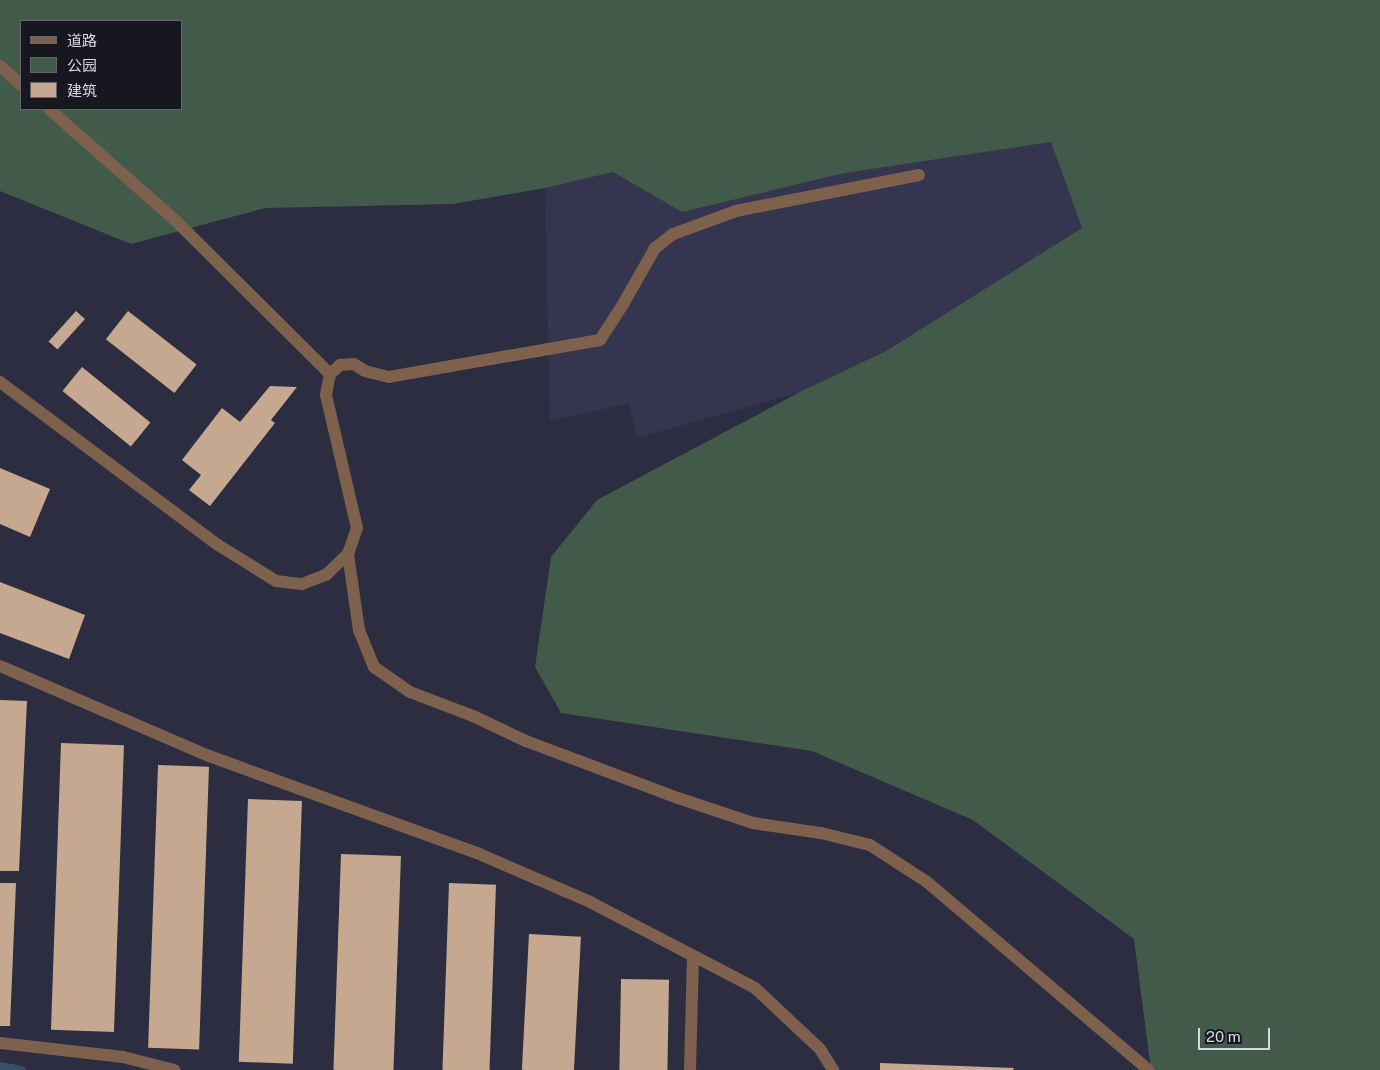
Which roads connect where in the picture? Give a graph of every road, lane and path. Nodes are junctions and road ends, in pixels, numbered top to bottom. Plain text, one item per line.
1 (0, 66) edge
2 (20, 83) edge
3 (50, 110) edge
4 (919, 175) dead end
5 (330, 374) junction
6 (0, 382) edge
7 (348, 554) junction
8 (0, 666) edge
9 (693, 956) junction
10 (0, 1042) edge
11 (123, 1057) junction
12 (127, 1070) edge
13 (174, 1070) edge
14 (690, 1070) edge
15 (833, 1070) edge
16 (1149, 1070) edge

1 - 2 street
3 - 5 street
4 - 5 street
5 - 7 street
6 - 7 street
7 - 16 street
8 - 9 street
9 - 14 street
9 - 15 street
10 - 11 street
11 - 12 street
11 - 13 street

